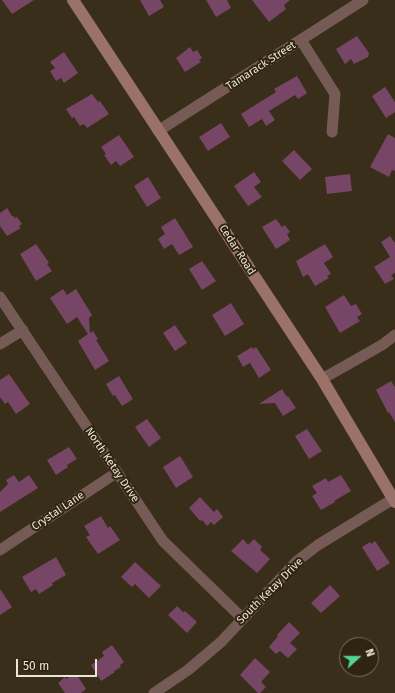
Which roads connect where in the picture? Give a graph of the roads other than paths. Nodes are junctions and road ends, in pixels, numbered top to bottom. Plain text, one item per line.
1 (73, 0) edge
2 (363, 0) edge
3 (301, 40) junction
4 (158, 131) junction
5 (332, 132) dead end
6 (0, 297) edge
7 (23, 330) junction
8 (395, 335) edge
9 (0, 344) edge
10 (322, 379) junction
11 (116, 472) junction
12 (394, 501) edge
13 (0, 550) edge
14 (242, 618) junction
15 (154, 693) edge

1 - 4 street, Cedar Road
2 - 3 street, Tamarack Street
3 - 4 street, Tamarack Street
3 - 5 street
4 - 10 street, Cedar Road
6 - 7 street, North Ketay Drive
7 - 9 street
7 - 11 street, North Ketay Drive
8 - 10 street
10 - 12 street, Cedar Road
11 - 13 street, Crystal Lane
11 - 14 street, North Ketay Drive
12 - 14 street, South Ketay Drive
14 - 15 street, South Ketay Drive

